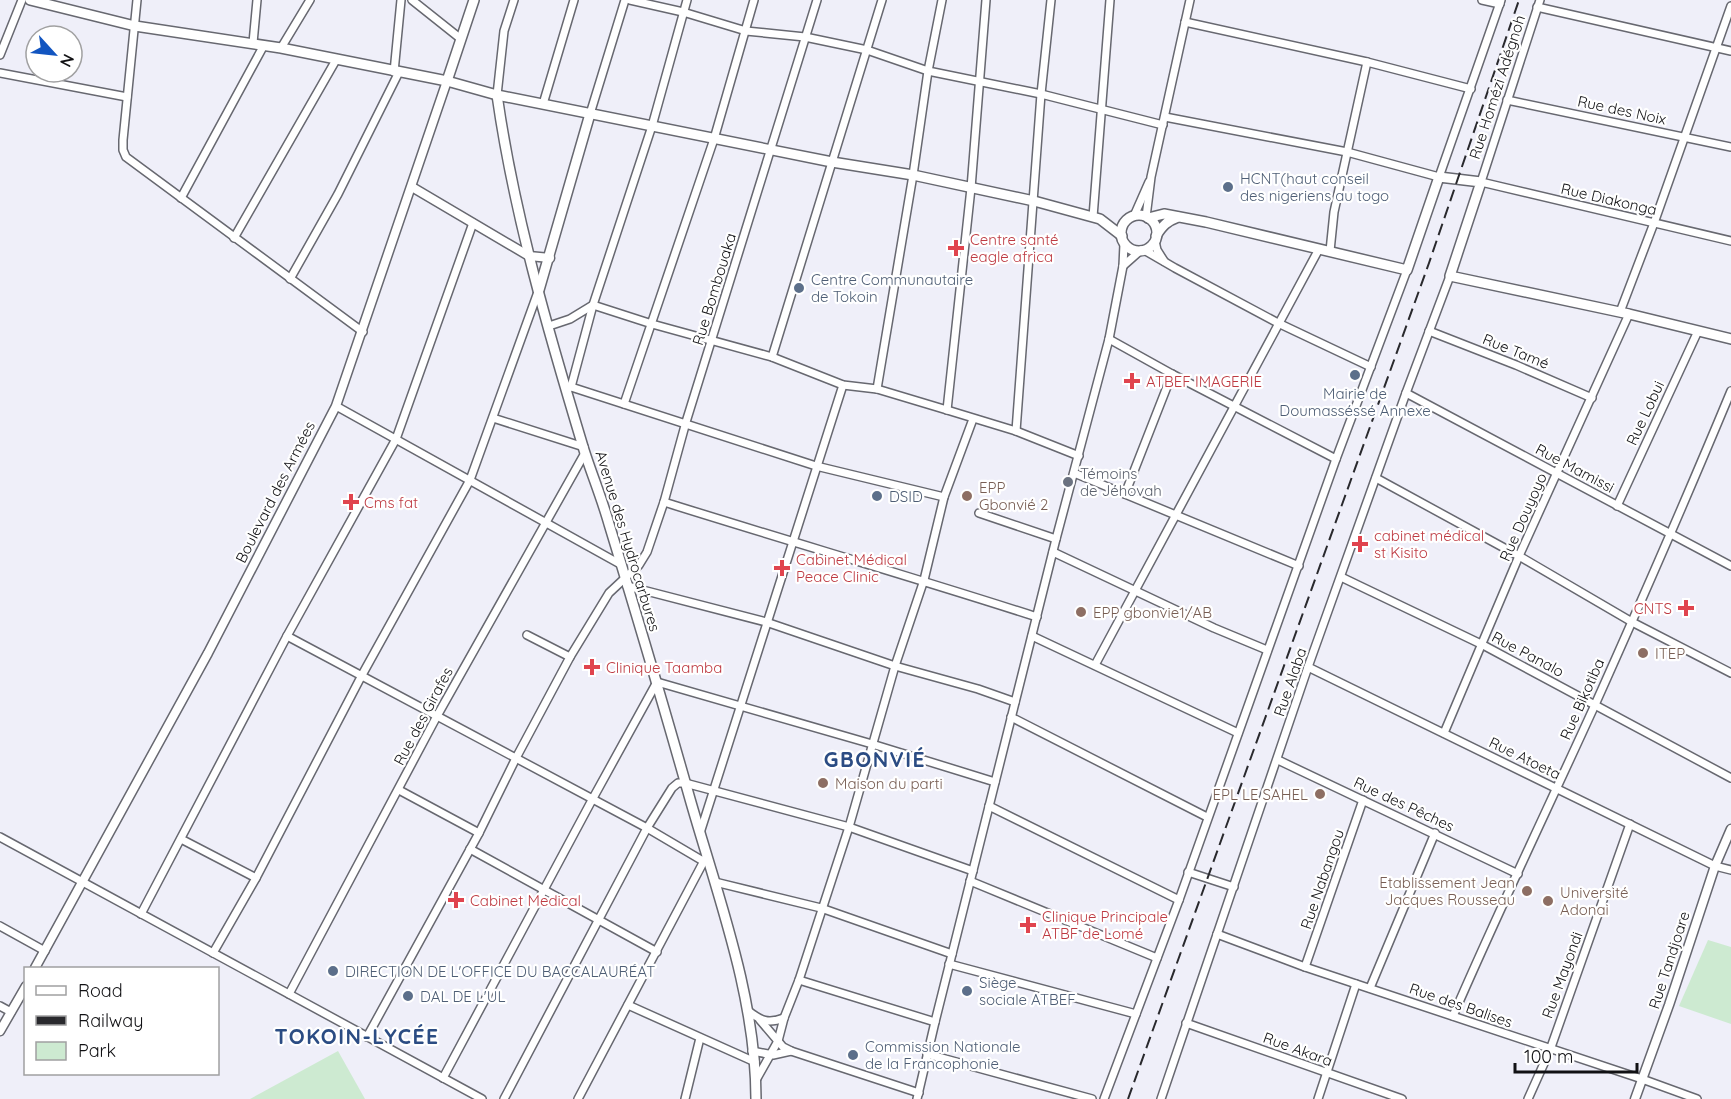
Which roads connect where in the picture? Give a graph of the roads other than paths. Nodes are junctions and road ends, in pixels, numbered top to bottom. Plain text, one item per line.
1 (22, 0) edge
2 (30, 0) edge
3 (137, 0) edge
4 (257, 0) edge
5 (310, 0) edge
6 (402, 0) edge
7 (412, 0) edge
8 (474, 0) edge
9 (514, 0) edge
10 (574, 0) edge
11 (625, 0) edge
12 (630, 0) edge
13 (687, 0) edge
14 (754, 0) edge
15 (817, 0) edge
16 (882, 0) edge
17 (942, 0) edge
18 (986, 0) edge
19 (1051, 0) edge
20 (1110, 0) edge
21 (1190, 0) edge
22 (1482, 0) edge
23 (1501, 2) edge
24 (1539, 3) edge
25 (1731, 6) edge
26 (683, 12) junction
27 (1185, 22) junction
28 (135, 26) junction
29 (746, 31) junction
30 (805, 37) junction
31 (461, 39) junction
32 (254, 43) junction
33 (264, 45) junction
34 (281, 48) junction
35 (1717, 48) junction
36 (867, 50) junction
37 (1731, 51) edge
38 (0, 55) edge
39 (336, 60) junction
40 (1367, 62) junction
41 (928, 71) junction
42 (397, 72) junction
43 (0, 73) edge
44 (447, 81) junction
45 (980, 81) junction
46 (1471, 89) junction
47 (1041, 94) junction
48 (497, 95) junction
49 (127, 97) junction
50 (1507, 99) junction
51 (543, 104) junction
52 (1101, 109) junction
53 (590, 114) junction
54 (1165, 117) junction
55 (1163, 125) junction
56 (652, 126) junction
57 (1684, 137) junction
58 (714, 139) junction
59 (1731, 147) edge
60 (771, 149) junction
61 (1347, 152) junction
62 (832, 162) junction
63 (913, 175) junction
64 (1151, 177) junction
65 (1439, 177) junction
66 (1481, 182) junction
67 (412, 187) junction
68 (971, 188) junction
69 (181, 198) junction
70 (1034, 201) junction
71 (1180, 217) junction
72 (1096, 218) junction
73 (1147, 218) junction
74 (1130, 219) junction
75 (473, 223) junction
76 (1654, 223) junction
77 (234, 238) junction
78 (1156, 238) junction
79 (1123, 240) junction
80 (1731, 241) edge
81 (1319, 249) junction
82 (1143, 250) junction
83 (1330, 251) junction
84 (529, 256) junction
85 (550, 258) junction
86 (1165, 263) junction
87 (1123, 266) junction
88 (1407, 270) junction
89 (1450, 276) junction
90 (290, 279) junction
91 (539, 290) junction
92 (593, 305) junction
93 (1624, 313) junction
94 (1278, 323) junction
95 (652, 324) junction
96 (549, 326) junction
97 (1429, 331) junction
98 (1698, 331) junction
99 (363, 332) junction
100 (712, 339) junction
101 (1109, 339) junction
102 (1731, 339) edge
103 (772, 357) junction
104 (1371, 367) junction
105 (1172, 374) junction
106 (843, 385) junction
107 (568, 386) junction
108 (877, 389) junction
109 (1731, 391) edge
110 (1406, 393) junction
111 (1592, 398) junction
112 (624, 404) junction
113 (336, 406) junction
114 (1234, 407) junction
115 (947, 410) junction
116 (493, 418) junction
117 (973, 419) junction
118 (686, 422) junction
119 (1016, 431) junction
120 (396, 439) junction
121 (585, 450) junction
122 (1078, 456) junction
123 (1336, 459) junction
124 (816, 466) junction
125 (1074, 473) junction
126 (1557, 474) junction
127 (1376, 478) junction
128 (470, 480) junction
129 (1125, 494) junction
130 (944, 497) junction
131 (664, 502) junction
132 (1617, 506) junction
133 (979, 513) dead end
134 (1174, 516) junction
135 (546, 522) junction
136 (1671, 535) junction
137 (1056, 539) junction
138 (792, 542) junction
139 (1053, 552) junction
140 (1519, 556) junction
141 (620, 564) junction
142 (1299, 566) junction
143 (1731, 566) edge
144 (1341, 577) junction
145 (924, 580) junction
146 (626, 583) junction
147 (1135, 591) junction
148 (1037, 617) junction
149 (766, 622) junction
150 (1632, 622) junction
151 (527, 635) dead end
152 (287, 636) junction
153 (1032, 636) junction
154 (1483, 645) junction
155 (1267, 651) junction
156 (570, 657) junction
157 (1095, 665) junction
158 (895, 666) junction
159 (1308, 667) junction
160 (1731, 673) edge
161 (362, 675) junction
162 (657, 682) junction
163 (1015, 702) junction
164 (1595, 705) junction
165 (741, 706) junction
166 (437, 716) junction
167 (1011, 717) junction
168 (1238, 733) junction
169 (1444, 733) junction
170 (872, 744) junction
171 (516, 758) junction
172 (1278, 760) junction
173 (1731, 778) edge
174 (686, 783) junction
175 (995, 783) junction
176 (1557, 788) junction
177 (399, 790) junction
178 (714, 791) junction
179 (592, 800) junction
180 (1364, 800) junction
181 (989, 806) junction
182 (1208, 817) junction
183 (1630, 824) junction
184 (849, 826) junction
185 (647, 828) junction
186 (1731, 829) edge
187 (700, 832) junction
188 (479, 833) junction
189 (1435, 833) junction
190 (0, 837) edge
191 (181, 839) junction
192 (470, 849) junction
193 (705, 860) junction
194 (1715, 866) junction
195 (1731, 870) edge
196 (973, 871) junction
197 (1188, 872) junction
198 (1518, 874) junction
199 (256, 878) junction
200 (715, 882) junction
201 (970, 882) junction
202 (84, 883) junction
203 (1234, 887) junction
204 (546, 890) junction
205 (1179, 900) junction
206 (821, 909) junction
207 (141, 914) junction
208 (600, 919) junction
209 (0, 926) edge
210 (1217, 934) junction
211 (45, 951) junction
212 (213, 952) junction
213 (657, 952) junction
214 (952, 954) junction
215 (1157, 958) junction
216 (949, 964) junction
217 (36, 967) edge
218 (1305, 967) junction
219 (799, 980) junction
220 (1356, 984) junction
221 (1370, 988) junction
222 (24, 989) edge
223 (290, 994) junction
224 (628, 1005) junction
225 (0, 1006) edge
226 (747, 1010) junction
227 (11, 1012) junction
228 (1136, 1014) junction
229 (1453, 1016) junction
230 (784, 1018) junction
231 (760, 1020) junction
232 (934, 1022) junction
233 (1186, 1023) junction
234 (0, 1031) edge
235 (368, 1037) junction
236 (700, 1038) junction
237 (778, 1041) junction
238 (1550, 1050) junction
239 (752, 1051) junction
240 (791, 1051) junction
241 (927, 1054) junction
242 (770, 1055) junction
243 (755, 1062) junction
244 (1327, 1073) junction
245 (444, 1078) junction
246 (1642, 1079) junction
247 (756, 1080) junction
248 (918, 1096) edge
249 (482, 1099) edge
250 (504, 1099) edge
251 (578, 1099) edge
252 (684, 1099) edge
253 (756, 1099) edge
254 (1092, 1099) edge
255 (1104, 1099) edge
256 (1161, 1099) edge
257 (1318, 1099) edge
258 (1402, 1099) edge
259 (1528, 1099) edge
260 (1635, 1099) edge
261 (1697, 1099) edge

1 - 38 street
2 - 28 main road
3 - 28 street
4 - 32 street
5 - 34 street
6 - 42 street
7 - 31 street
8 - 31 main road, Boulevard des Armées
9 - 48 street
10 - 51 street
11 - 53 street
12 - 26 street
13 - 26 street
14 - 29 street
15 - 30 street, Rue Bombouaka
16 - 36 street
17 - 41 street
18 - 45 street
19 - 47 street
20 - 52 street
21 - 27 street
22 - 23 street
23 - 46 street
24 - 35 street
24 - 50 street, Rue Homézi Adégnoh
25 - 35 street, Rue Douyoyo
26 - 29 street
26 - 56 street
27 - 40 street
27 - 54 street
28 - 32 main road
28 - 49 street
29 - 30 street
29 - 58 street
30 - 36 street
30 - 60 street, Rue Bombouaka
31 - 44 main road, Boulevard des Armées
32 - 33 main road
33 - 34 main road
33 - 69 street
34 - 39 main road
35 - 37 street
35 - 57 street, Rue Douyoyo
36 - 41 street
36 - 62 street
39 - 42 main road
39 - 77 street
40 - 46 street
40 - 61 street
41 - 45 street
41 - 63 street
42 - 44 main road
42 - 90 street
43 - 49 street
44 - 48 main road
44 - 67 street, Boulevard des Armées
45 - 47 street
45 - 68 street
46 - 65 street
47 - 52 street
47 - 70 street
48 - 51 main road
48 - 84 main road, Avenue des Hydrocarbures
49 - 69 street
50 - 57 street, Rue des Noix
50 - 66 street, Rue Homézi Adégnoh
51 - 53 main road
52 - 55 street
52 - 72 street
53 - 56 main road
53 - 85 main road
54 - 55 street
54 - 61 street
55 - 64 street
56 - 58 main road
56 - 92 street
57 - 59 street, Rue des Noix
57 - 76 street, Rue Douyoyo
58 - 60 main road
58 - 95 street
60 - 62 main road
60 - 100 street, Rue Bombouaka
61 - 65 street
61 - 83 street
62 - 63 main road
62 - 103 street
63 - 68 main road
63 - 108 street
64 - 73 street
64 - 74 street
65 - 66 main road
65 - 88 main road
66 - 76 street, Rue Diakonga
66 - 89 main road
67 - 75 street
67 - 99 street, Boulevard des Armées
68 - 70 main road
68 - 115 street
69 - 77 street
70 - 72 main road
70 - 119 street
71 - 73 main road
71 - 78 main road
71 - 81 main road
72 - 74 main road
72 - 79 main road
73 - 74 main road
73 - 78 main road
74 - 79 main road
75 - 84 street
75 - 120 street
76 - 80 street, Rue Diakonga
76 - 93 street, Rue Douyoyo
77 - 90 street
78 - 82 main road
78 - 86 street
79 - 82 main road
79 - 87 street
81 - 83 main road
81 - 94 street
82 - 86 street
82 - 87 street
83 - 88 main road
84 - 85 street
84 - 91 main road, Avenue des Hydrocarbures
85 - 91 main road
86 - 94 street
87 - 101 street
88 - 104 street
89 - 93 main road
89 - 97 street, Rue Alaba
90 - 99 street
91 - 96 main road, Avenue des Hydrocarbures
91 - 116 street
92 - 95 street
92 - 96 street
92 - 107 street
93 - 98 main road
93 - 111 street, Rue Douyoyo
94 - 104 street
94 - 114 street
95 - 100 street
95 - 112 street
96 - 107 main road, Avenue des Hydrocarbures
97 - 110 street, Rue Alaba
97 - 111 street, Rue Tamé
98 - 102 main road
98 - 132 street, Rue Lobui
99 - 113 street, Boulevard des Armées
100 - 103 street
100 - 118 street, Rue Bombouaka
101 - 105 street
101 - 122 street
103 - 106 street
104 - 123 street
105 - 114 street
105 - 129 street
106 - 108 street
106 - 124 street
107 - 112 street
107 - 121 main road, Avenue des Hydrocarbures
108 - 115 street
109 - 136 street, Rue Bikotiba
110 - 126 street, Rue Mamissi
110 - 127 street, Rue Alaba
111 - 126 street, Rue Douyoyo
112 - 118 street
113 - 120 street
113 - 202 street, Boulevard des Armées
114 - 123 street
114 - 134 street
115 - 117 street
116 - 121 street
116 - 128 street
117 - 119 street
117 - 130 street
118 - 124 street
118 - 131 street, Rue Bombouaka
119 - 122 street
120 - 128 street
120 - 152 street
121 - 135 street, Rue des Girafes
121 - 141 main road, Avenue des Hydrocarbures
122 - 125 street
123 - 142 street
124 - 130 street
124 - 138 street
125 - 129 street
125 - 137 street
126 - 132 street, Rue Mamissi
126 - 140 street, Rue Douyoyo
127 - 140 street
127 - 144 street, Rue Alaba
128 - 135 street
128 - 161 street
129 - 134 street
130 - 145 street
131 - 138 street
131 - 146 street, Rue Bombouaka
132 - 136 street, Rue Mamissi
133 - 137 street
134 - 142 street
134 - 147 street
135 - 141 street
135 - 166 street, Rue des Girafes
136 - 143 street, Rue Mamissi
136 - 150 street, Rue Bikotiba
137 - 139 street
138 - 145 street
138 - 149 street
139 - 147 street
139 - 148 street
140 - 150 street
140 - 154 street, Rue Douyoyo
141 - 146 main road, Avenue des Hydrocarbures
142 - 155 street
144 - 154 street, Rue Panalo
144 - 159 street, Rue Alaba
145 - 148 street
145 - 158 street
146 - 149 street
146 - 156 street, Rue Bombouaka
146 - 162 main road, Avenue des Hydrocarbures
147 - 155 street
147 - 157 street
148 - 153 street
149 - 158 street
149 - 165 street
150 - 160 street
150 - 164 street, Rue Bikotiba
151 - 156 street
152 - 161 street
152 - 191 street
153 - 157 street
153 - 163 street
154 - 164 street, Rue Panalo
154 - 169 street, Rue Douyoyo
155 - 168 street
156 - 171 street, Rue Bombouaka
157 - 168 street
158 - 163 street
158 - 170 street
159 - 169 street, Rue Atoeta
159 - 172 street, Rue Alaba
161 - 166 street
161 - 199 street
162 - 165 street
162 - 174 main road, Avenue des Hydrocarbures
162 - 179 street
163 - 167 street
164 - 173 street, Rue Panalo
164 - 176 street, Rue Bikotiba
165 - 170 street
165 - 178 street
166 - 171 street
166 - 177 street, Rue des Girafes
167 - 175 street
167 - 182 street
168 - 182 street
169 - 176 street, Rue Atoeta
170 - 175 street
170 - 184 street
171 - 179 street
171 - 188 street, Rue Bombouaka
172 - 180 street, Rue des Pêches
172 - 203 street, Rue Alaba
174 - 178 street
174 - 185 street
174 - 187 main road, Avenue des Hydrocarbures
175 - 181 street
176 - 183 street, Rue Atoeta
176 - 198 street, Rue Bikotiba
177 - 188 street
177 - 223 street, Rue des Girafes
178 - 184 street
178 - 187 street
179 - 185 street
179 - 204 street
180 - 189 street, Rue des Pêches
180 - 218 street, Rue Nabangou
181 - 196 street
181 - 205 street
182 - 197 street
183 - 194 street, Rue Atoeta
183 - 238 street, Rue Mayondi
184 - 196 street
184 - 206 street
185 - 193 street
185 - 208 street
186 - 194 street, Rue Tandjoare
187 - 193 main road, Avenue des Hydrocarbures
188 - 192 street, Rue Bombouaka
189 - 198 street, Rue des Pêches
189 - 221 street
190 - 202 street
191 - 199 street
191 - 207 street
192 - 204 street
192 - 235 street, Rue Bombouaka
193 - 200 main road, Avenue des Hydrocarbures
193 - 213 street
194 - 195 street, Rue Atoeta
194 - 246 street, Rue Tandjoare
196 - 201 street
197 - 203 street
197 - 205 street
198 - 229 street, Rue Bikotiba
199 - 212 street
200 - 206 street
200 - 226 main road, Avenue des Hydrocarbures
201 - 214 street
201 - 215 street
202 - 207 street
202 - 211 street, Boulevard des Armées
203 - 210 street, Rue Alaba
204 - 208 street
204 - 245 street
205 - 215 street
206 - 214 street
206 - 219 street
207 - 212 street
208 - 213 street
208 - 250 street
209 - 211 street
210 - 218 street, Rue des Balises
210 - 233 street, Rue Alaba
211 - 217 street, Boulevard des Armées
212 - 223 street
213 - 224 street
214 - 216 street
215 - 228 street
216 - 228 street
216 - 232 street
218 - 220 street, Rue des Balises
219 - 230 street
219 - 232 street
220 - 221 street, Rue des Balises
220 - 244 street
221 - 229 street, Rue des Balises
222 - 227 street
223 - 235 street
224 - 236 street
224 - 251 street
225 - 227 street
226 - 231 street
226 - 239 main road, Avenue des Hydrocarbures
227 - 234 street
228 - 255 street
229 - 238 street, Rue des Balises
230 - 231 street
230 - 237 street
231 - 237 street
232 - 241 street
233 - 244 street, Rue Akara
233 - 256 street, Rue Alaba
235 - 245 street
236 - 243 street
236 - 252 street
237 - 240 street
237 - 242 street
238 - 246 street, Rue des Balises
238 - 259 street, Rue Mayondi
239 - 242 street
239 - 243 main road, Avenue des Hydrocarbures
240 - 242 street
240 - 248 street
241 - 248 street
241 - 254 street
242 - 247 street
243 - 247 main road, Avenue des Hydrocarbures
244 - 257 street
244 - 258 street, Rue Akara
245 - 249 street
246 - 260 street, Rue Tandjoare
246 - 261 street, Rue des Balises
247 - 253 main road, Avenue des Hydrocarbures

